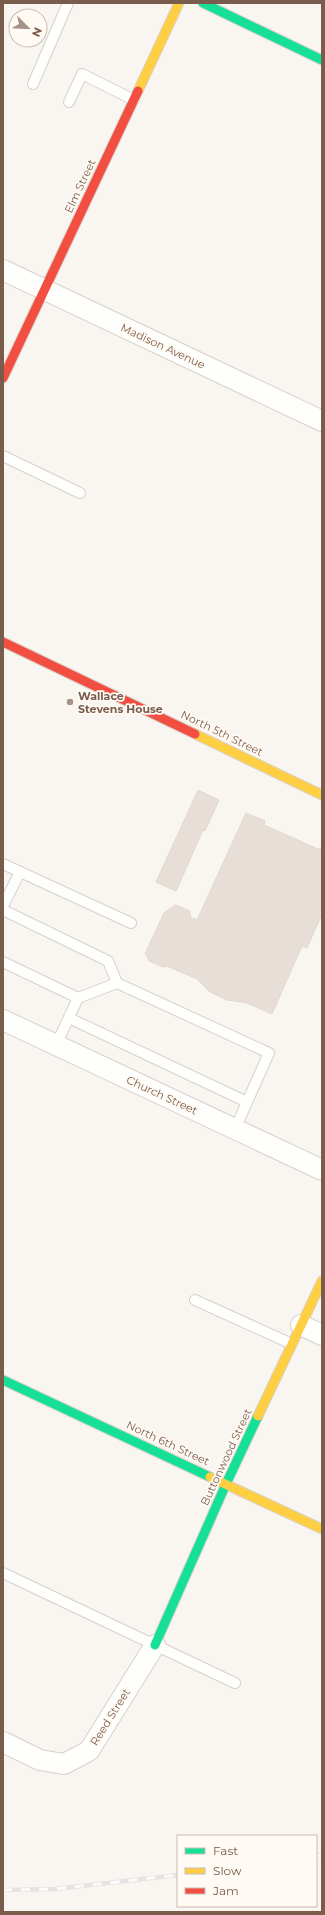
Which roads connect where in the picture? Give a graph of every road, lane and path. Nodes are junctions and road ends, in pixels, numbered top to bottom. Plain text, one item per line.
1 (68, 3) edge
2 (179, 3) edge
3 (203, 3) edge
4 (322, 60) edge
5 (33, 84) dead end
6 (134, 100) junction
7 (69, 102) dead end
8 (3, 270) edge
9 (44, 290) junction
10 (3, 378) edge
11 (322, 421) edge
12 (3, 456) edge
13 (80, 493) dead end
14 (3, 642) edge
15 (322, 795) edge
16 (3, 864) edge
17 (20, 872) junction
18 (3, 906) edge
19 (3, 910) edge
20 (131, 923) dead end
21 (3, 962) edge
22 (117, 983) junction
23 (78, 998) junction
24 (68, 1018) junction
25 (3, 1020) edge
26 (56, 1045) junction
27 (247, 1102) junction
28 (235, 1129) junction
29 (322, 1170) edge
30 (322, 1281) edge
31 (195, 1300) dead end
32 (301, 1325) junction
33 (322, 1335) edge
34 (292, 1344) junction
35 (3, 1380) edge
36 (226, 1484) junction
37 (322, 1529) edge
38 (3, 1573) edge
39 (156, 1645) junction
40 (235, 1683) dead end
41 (3, 1742) edge

1 - 5 lane
2 - 6 street, Elm Street
3 - 4 street
6 - 7 lane
6 - 9 street, Elm Street
8 - 9 street, Madison Avenue
9 - 10 street, Elm Street
9 - 11 street, Madison Avenue
12 - 13 lane
14 - 15 street, North 5th Street
16 - 17 lane
17 - 18 lane
17 - 20 lane
19 - 22 lane
21 - 23 lane
22 - 23 lane
22 - 27 lane
23 - 24 lane
24 - 26 lane
24 - 27 lane
25 - 26 street, Church Street
26 - 28 street, Church Street
27 - 28 lane
28 - 29 street, Church Street
30 - 32 street, Buttonwood Street
31 - 34 lane
32 - 33 street
32 - 34 street, Buttonwood Street
34 - 36 street, Buttonwood Street
35 - 36 street, North 6th Street
36 - 37 street, North 6th Street
36 - 39 street, Buttonwood Street
38 - 39 lane
39 - 40 lane
39 - 41 street, Reed Street

